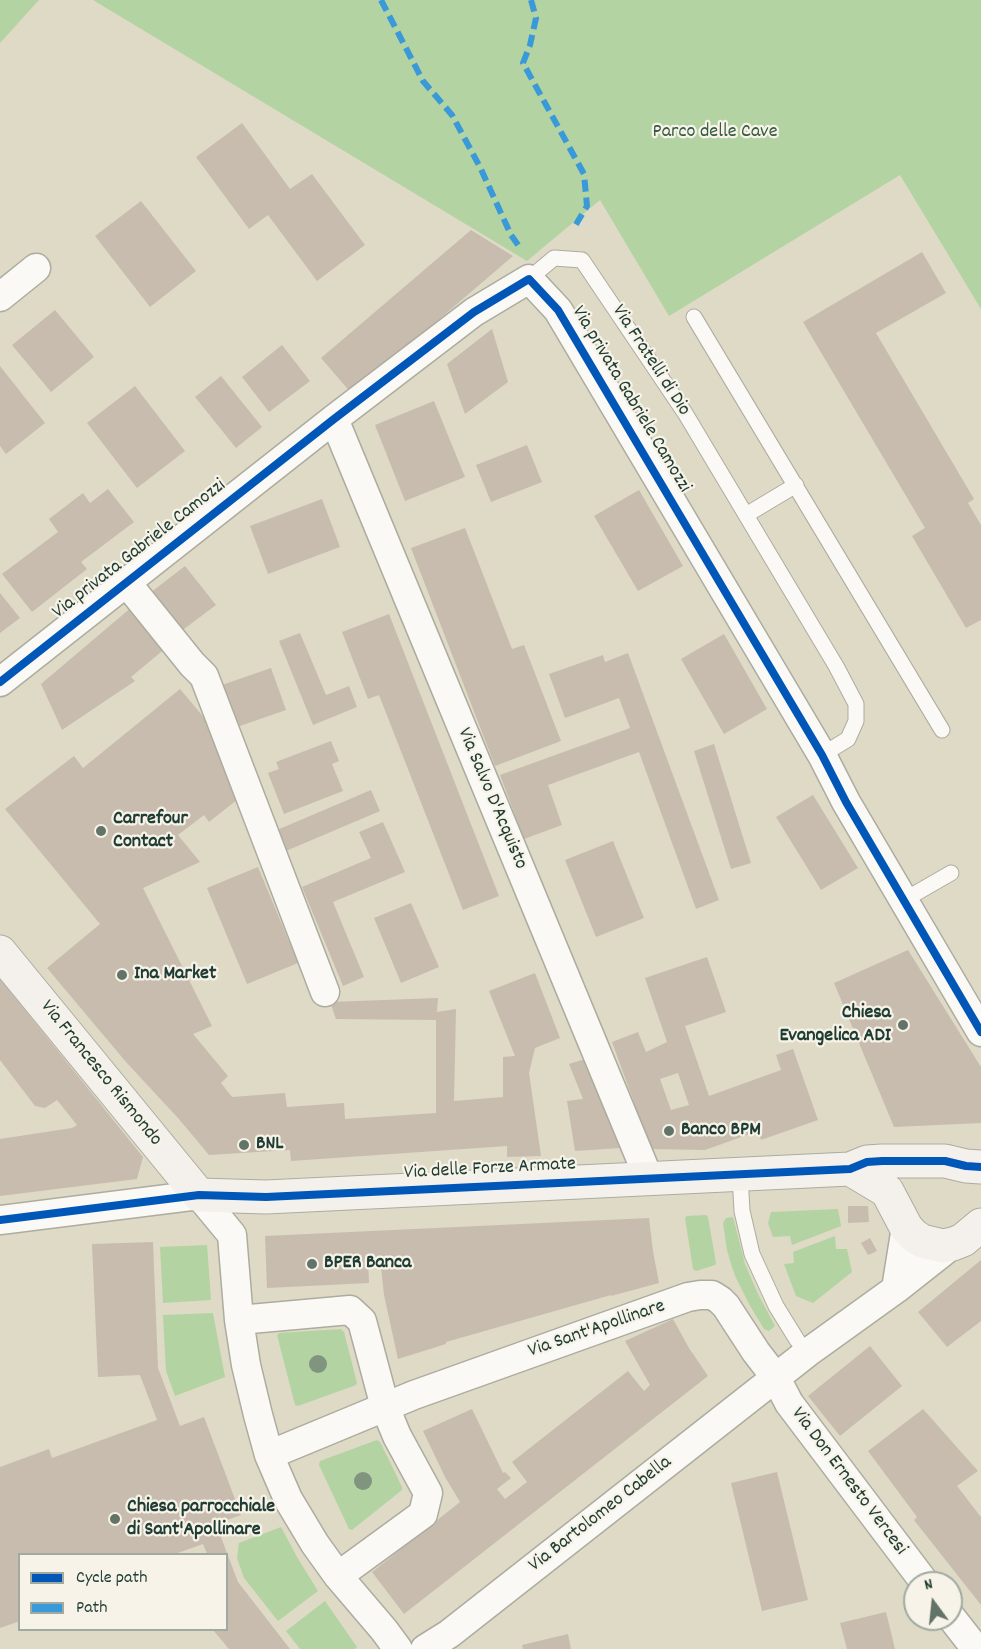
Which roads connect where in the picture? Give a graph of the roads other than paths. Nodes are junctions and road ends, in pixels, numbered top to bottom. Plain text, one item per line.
1 (36, 268) dead end
2 (529, 279) junction
3 (0, 297) edge
4 (694, 317) dead end
5 (334, 419) junction
6 (796, 485) junction
7 (746, 516) junction
8 (126, 582) junction
9 (0, 681) edge
10 (942, 730) dead end
11 (822, 755) junction
12 (951, 873) dead end
13 (904, 900) junction
14 (0, 952) edge
15 (325, 992) dead end
16 (981, 1032) edge
17 (957, 1164) edge
18 (850, 1169) junction
19 (740, 1175) junction
20 (649, 1179) junction
21 (981, 1192) edge
22 (199, 1196) junction
23 (0, 1220) edge
24 (903, 1223) junction
25 (972, 1229) edge
26 (896, 1289) junction
27 (239, 1320) junction
28 (807, 1353) junction
29 (776, 1378) junction
30 (385, 1407) junction
31 (269, 1455) junction
32 (916, 1571) edge
33 (338, 1576) junction
34 (962, 1631) edge
35 (398, 1649) edge
36 (425, 1649) edge
37 (976, 1649) edge

1 - 3 street
2 - 5 street, Via privata Gabriele Camozzi
2 - 7 lane, Via Fratelli di Dio
2 - 11 street, Via privata Gabriele Camozzi
4 - 6 lane
5 - 8 street, Via privata Gabriele Camozzi
5 - 20 street, Via Salvo D'Acquisto
6 - 7 lane
6 - 10 lane
7 - 11 lane, Via Fratelli di Dio
8 - 9 street, Via privata Gabriele Camozzi
8 - 15 street, Via privata Gabriele Camozzi
11 - 13 street, Via privata Gabriele Camozzi
12 - 13 lane
13 - 16 street
14 - 22 street, Via Francesco Rismondo
17 - 18 street, Via delle Forze Armate
17 - 21 street
17 - 24 street
18 - 19 street, Via delle Forze Armate
18 - 24 street
19 - 20 street, Via delle Forze Armate
19 - 28 lane
20 - 22 street, Via delle Forze Armate
22 - 23 street, Via delle Forze Armate
22 - 27 street
24 - 25 street
24 - 26 street
25 - 26 street
26 - 28 street
27 - 30 street
27 - 31 street
28 - 29 street
29 - 30 street, Via Sant'Apollinare
29 - 32 street, Via Don Ernesto Vercesi
29 - 36 street, Via Bartolomeo Cabella
30 - 31 street, Via Sant'Apollinare
30 - 33 street
31 - 33 street
33 - 35 street
34 - 37 street

